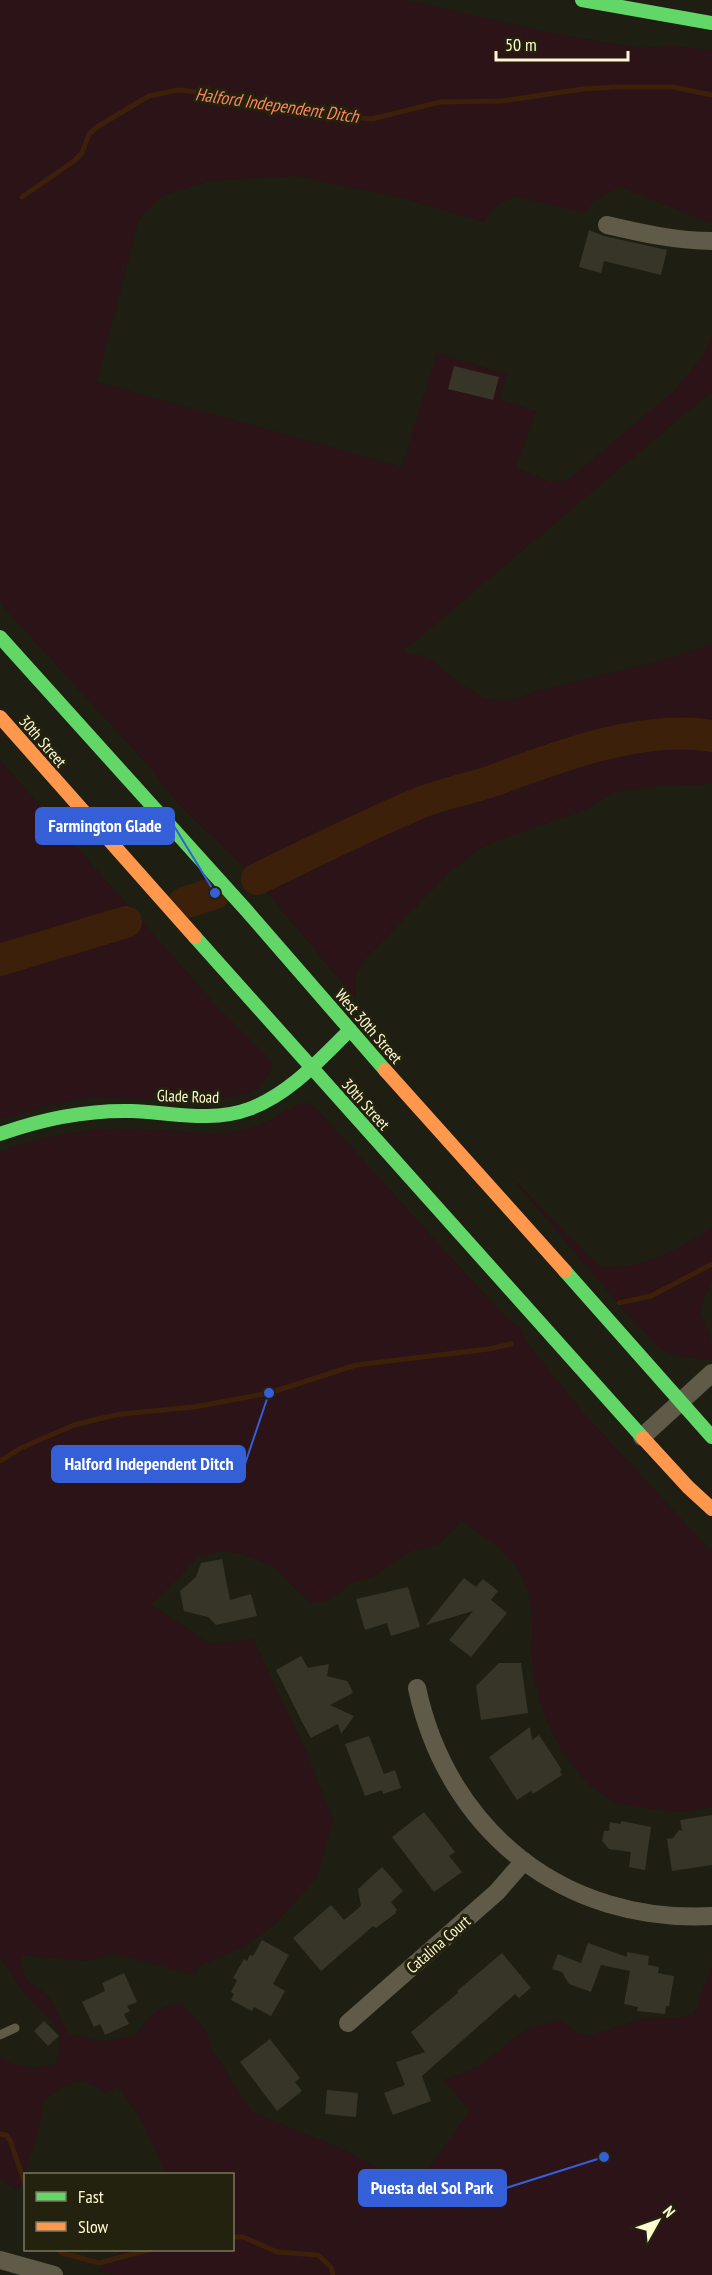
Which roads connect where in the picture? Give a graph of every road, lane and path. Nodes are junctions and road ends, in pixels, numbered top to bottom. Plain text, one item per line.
1 (582, 0) edge
2 (712, 23) edge
3 (607, 225) dead end
4 (712, 241) edge
5 (0, 637) edge
6 (0, 717) edge
7 (350, 1030) junction
8 (311, 1068) junction
9 (0, 1134) edge
10 (712, 1373) edge
11 (681, 1402) junction
12 (642, 1437) junction
13 (712, 1437) edge
14 (712, 1509) edge
15 (417, 1688) dead end
16 (525, 1861) junction
17 (712, 1916) edge
18 (348, 2023) dead end
19 (15, 2028) dead end
20 (0, 2035) edge
21 (0, 2260) edge
22 (54, 2275) edge

1 - 2 main road
3 - 4 street
5 - 7 main road, West 30th Street
6 - 8 main road, 30th Street
7 - 8 main road, Glade Road
7 - 11 main road, West 30th Street
8 - 9 main road, Glade Road
8 - 12 main road, 30th Street
10 - 11 street
11 - 12 street
11 - 13 main road, West 30th Street
12 - 14 main road, 30th Street
15 - 16 street
16 - 17 street
16 - 18 street, Catalina Court
19 - 20 lane
21 - 22 street

